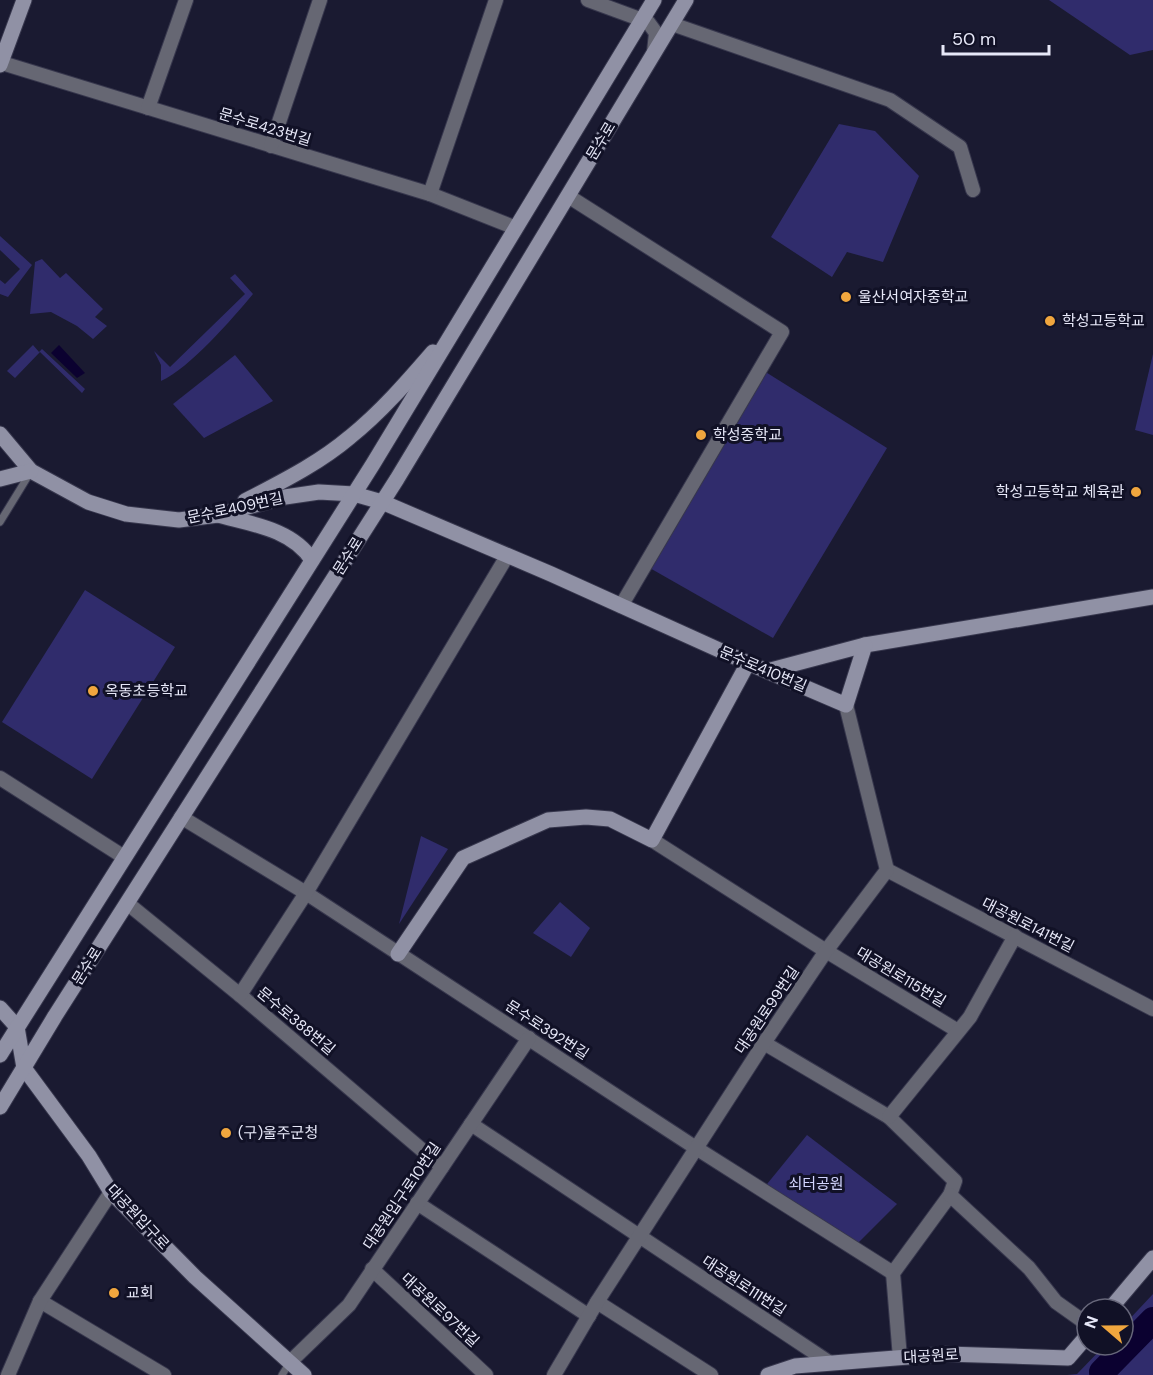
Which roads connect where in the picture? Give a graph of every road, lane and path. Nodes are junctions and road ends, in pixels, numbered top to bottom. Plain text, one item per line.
1 (24, 0) edge
2 (186, 0) edge
3 (320, 0) edge
4 (496, 0) edge
5 (588, 0) edge
6 (654, 0) edge
7 (686, 0) edge
8 (642, 20) junction
9 (672, 24) junction
10 (654, 54) junction
11 (1, 64) edge
12 (148, 108) junction
13 (271, 146) junction
14 (973, 190) dead end
15 (430, 194) junction
16 (568, 196) junction
17 (516, 228) junction
18 (460, 321) junction
19 (0, 434) edge
20 (31, 471) junction
21 (0, 479) edge
22 (354, 494) junction
23 (382, 502) junction
24 (218, 515) junction
25 (0, 522) edge
26 (507, 556) junction
27 (312, 560) junction
28 (1153, 597) edge
29 (621, 606) junction
30 (865, 645) junction
31 (748, 663) junction
32 (767, 671) junction
33 (846, 705) junction
34 (0, 778) edge
35 (182, 817) junction
36 (652, 840) junction
37 (124, 857) junction
38 (887, 870) junction
39 (306, 893) junction
40 (127, 903) junction
41 (1015, 936) junction
42 (826, 951) junction
43 (398, 954) junction
44 (240, 995) junction
45 (0, 1008) edge
46 (1153, 1009) edge
47 (17, 1027) junction
48 (958, 1031) junction
49 (529, 1038) junction
50 (764, 1043) junction
51 (0, 1054) edge
52 (24, 1068) junction
53 (0, 1107) edge
54 (889, 1117) junction
55 (471, 1124) junction
56 (696, 1148) junction
57 (442, 1167) junction
58 (111, 1192) junction
59 (950, 1195) junction
60 (417, 1203) junction
61 (640, 1237) junction
62 (1153, 1258) edge
63 (372, 1269) junction
64 (893, 1273) junction
65 (1120, 1297) edge
66 (40, 1301) junction
67 (597, 1302) junction
68 (1075, 1315) edge
69 (590, 1316) junction
70 (1075, 1350) edge
71 (900, 1358) junction
72 (830, 1363) junction
73 (286, 1369) edge
74 (8, 1375) edge
75 (164, 1375) edge
76 (304, 1375) edge
77 (486, 1375) edge
78 (554, 1375) edge
79 (711, 1375) edge
80 (768, 1375) edge

1 - 11 street
2 - 12 street
3 - 13 street
4 - 15 street
5 - 8 street
6 - 8 street, 문수로
7 - 9 street, 문수로
8 - 10 street
8 - 17 street, 문수로
9 - 10 street, 문수로
9 - 14 street
10 - 16 street, 문수로
11 - 12 street, 문수로423번길
12 - 13 street, 문수로423번길
13 - 15 street, 문수로423번길
15 - 17 street, 문수로423번길
16 - 23 street, 문수로
16 - 29 street
17 - 18 street, 문수로
18 - 22 street, 문수로
18 - 24 street
19 - 20 street, 문수로409번길
20 - 21 street
20 - 24 street, 문수로409번길
20 - 25 lane
22 - 23 street, 문수로410번길
22 - 24 street, 문수로409번길
22 - 27 street, 문수로
23 - 26 street, 문수로410번길
23 - 35 street, 문수로
24 - 27 street
26 - 29 street, 문수로410번길
26 - 39 street
27 - 37 street, 문수로
28 - 30 street
29 - 31 street, 문수로410번길
30 - 32 street
30 - 33 street
31 - 32 street, 문수로410번길
31 - 36 street
32 - 33 street, 문수로410번길
33 - 38 street
34 - 37 street
35 - 39 street, 문수로392번길
35 - 40 street, 문수로
36 - 42 street, 대공원로115번길
36 - 43 street
37 - 47 street, 문수로
38 - 41 street, 대공원로141번길
38 - 42 street, 대공원로99번길
39 - 43 street, 문수로392번길
39 - 44 street
40 - 44 street, 문수로388번길
40 - 52 street, 문수로
41 - 46 street, 대공원로141번길
41 - 48 street
42 - 48 street, 대공원로115번길
42 - 50 street, 대공원로99번길
43 - 49 street, 문수로392번길
44 - 57 street, 문수로388번길
45 - 47 street
47 - 51 street, 문수로
47 - 52 street, 대공원입구로
48 - 54 street
49 - 55 street, 대공원입구로10번길
49 - 56 street, 문수로392번길
50 - 54 street
50 - 56 street, 대공원로99번길
52 - 53 street, 문수로
52 - 58 street, 대공원입구로
54 - 59 street
55 - 57 street, 대공원입구로10번길
55 - 61 street, 대공원로111번길
56 - 61 street, 대공원로99번길
56 - 64 street, 문수로392번길
57 - 60 street, 대공원입구로10번길
58 - 66 street
58 - 73 street, 대공원입구로
59 - 64 street
59 - 68 street
60 - 63 street, 대공원입구로10번길
60 - 69 street
61 - 67 street, 대공원로99번길
61 - 72 street, 대공원로111번길
62 - 65 street
63 - 73 street, 대공원입구로10번길
63 - 77 street, 대공원로97번길
64 - 71 street
66 - 74 street
66 - 75 street
67 - 69 street, 대공원로99번길
67 - 79 street
69 - 78 street, 대공원로99번길
70 - 71 street, 대공원로
71 - 72 street, 대공원로
72 - 80 street, 대공원로
73 - 76 street, 대공원입구로

